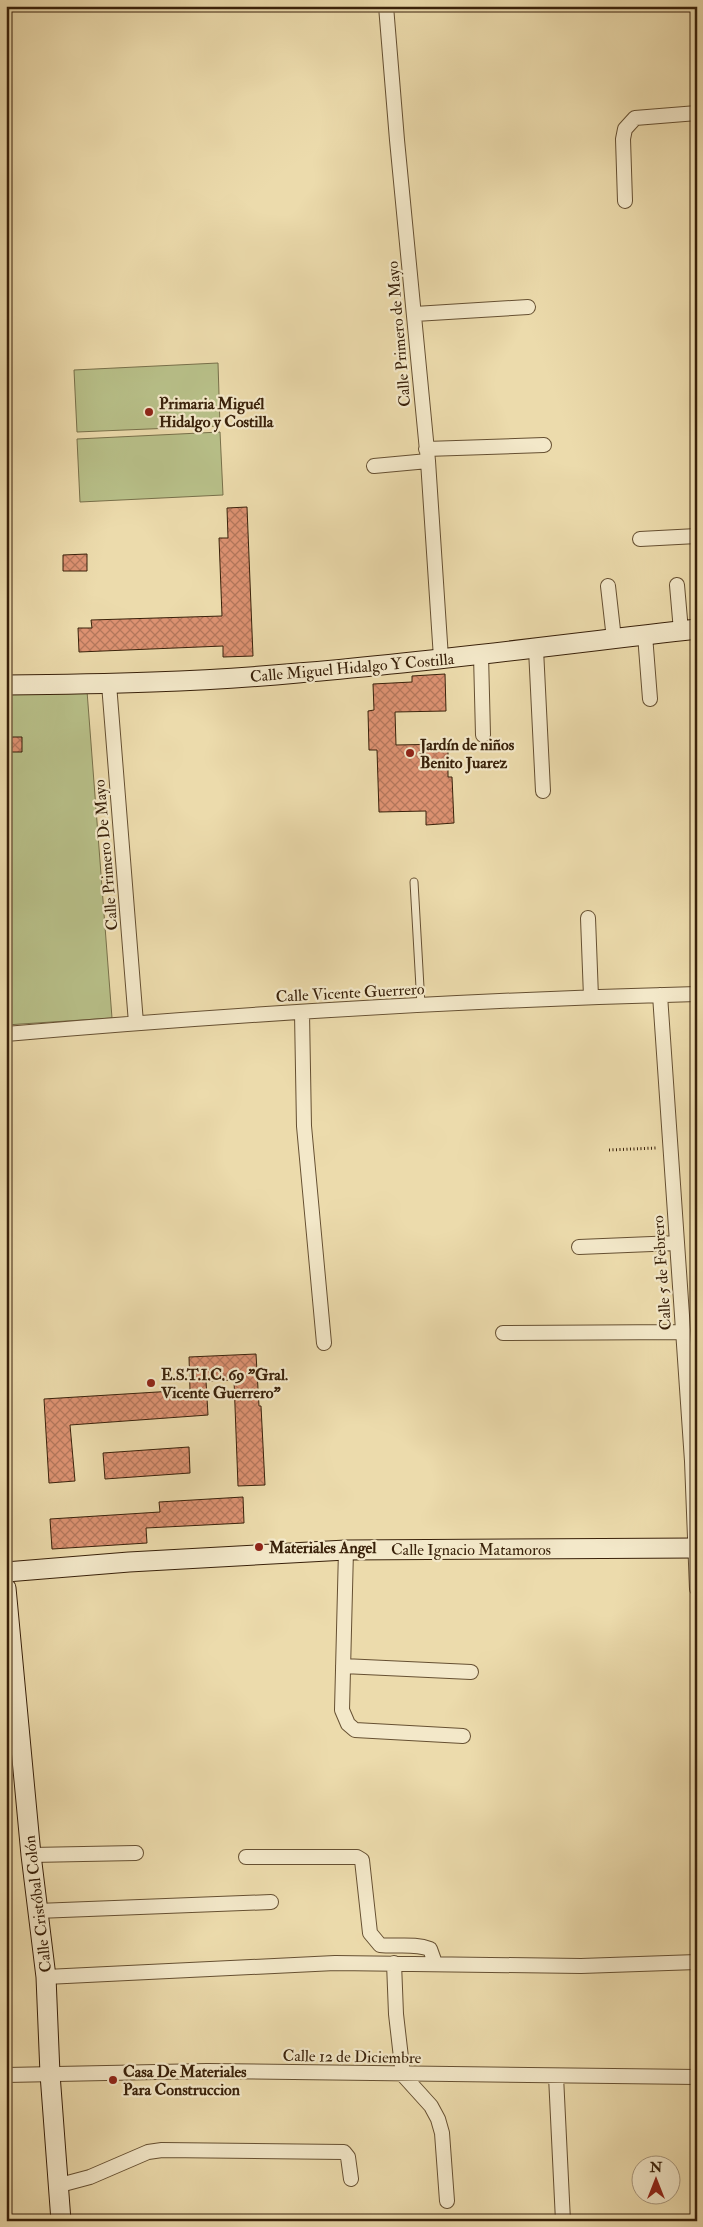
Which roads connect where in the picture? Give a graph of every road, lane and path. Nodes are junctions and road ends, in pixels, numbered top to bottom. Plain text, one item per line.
1 (386, 6) edge
2 (697, 113) edge
3 (625, 201) dead end
4 (528, 307) dead end
5 (415, 314) junction
6 (544, 445) dead end
7 (427, 455) junction
8 (374, 466) dead end
9 (697, 536) edge
10 (640, 539) dead end
11 (677, 585) dead end
12 (608, 586) dead end
13 (689, 630) edge
14 (645, 635) junction
15 (614, 639) junction
16 (536, 649) junction
17 (481, 654) junction
18 (441, 658) junction
19 (109, 684) junction
20 (6, 685) edge
21 (650, 699) dead end
22 (483, 735) dead end
23 (543, 791) dead end
24 (414, 882) dead end
25 (588, 918) dead end
26 (697, 994) edge
27 (660, 995) junction
28 (591, 997) junction
29 (421, 1005) junction
30 (302, 1012) junction
31 (136, 1023) junction
32 (6, 1034) edge
33 (669, 1147) junction
34 (610, 1150) dead end
35 (676, 1243) junction
36 (579, 1247) dead end
37 (682, 1332) junction
38 (503, 1333) dead end
39 (324, 1343) dead end
40 (694, 1461) edge
41 (696, 1548) edge
42 (346, 1550) junction
43 (6, 1572) edge
44 (6, 1588) edge
45 (697, 1589) edge
46 (344, 1666) junction
47 (471, 1672) dead end
48 (463, 1736) dead end
49 (136, 1853) dead end
50 (31, 1855) junction
51 (246, 1857) dead end
52 (271, 1902) dead end
53 (38, 1911) junction
54 (697, 1962) edge
55 (394, 1963) junction
56 (435, 1963) junction
57 (46, 1977) junction
58 (50, 2074) junction
59 (6, 2075) edge
60 (403, 2075) junction
61 (556, 2076) junction
62 (697, 2077) edge
63 (350, 2179) dead end
64 (60, 2185) junction
65 (447, 2201) dead end
66 (61, 2221) edge
67 (563, 2221) edge

1 - 5 street, Calle Primero de Mayo
2 - 3 street
4 - 5 street
5 - 7 street, Calle Primero de Mayo
6 - 7 street
7 - 8 street
7 - 18 street, Calle Primero de Mayo
9 - 10 street
11 - 13 street
12 - 15 street
13 - 14 main road, Calle Miguel Hidalgo Y Costilla
14 - 15 main road, Calle Miguel Hidalgo Y Costilla
14 - 21 street
15 - 16 main road, Calle Miguel Hidalgo Y Costilla
16 - 17 main road, Calle Miguel Hidalgo Y Costilla
16 - 23 street
17 - 18 main road, Calle Miguel Hidalgo Y Costilla
17 - 22 street
18 - 19 main road, Calle Miguel Hidalgo Y Costilla
19 - 20 main road, Calle Miguel Hidalgo Y Costilla
19 - 31 street, Calle Primero De Mayo
24 - 29 lane
25 - 28 street
26 - 27 street, Calle Vicente Guerrero
27 - 28 street, Calle Vicente Guerrero
27 - 33 street, Calle 5 de Febrero
28 - 29 street, Calle Vicente Guerrero
29 - 30 street, Calle Vicente Guerrero
30 - 31 street, Calle Vicente Guerrero
30 - 39 street
31 - 32 street, Calle Vicente Guerrero
33 - 34 path
33 - 35 street, Calle 5 de Febrero
35 - 36 street
35 - 37 street, Calle 5 de Febrero
37 - 38 street
37 - 40 street, Calle 5 de Febrero
40 - 41 street, Calle 5 de Febrero
41 - 42 main road, Calle Ignacio Matamoros
41 - 45 street, Calle 5 de Febrero
42 - 43 main road, Calle Ignacio Matamoros
42 - 46 street
44 - 50 main road, Calle Cristóbal Colón
46 - 47 street
46 - 48 street
49 - 50 street
50 - 53 main road, Calle Cristóbal Colón
51 - 56 street
52 - 53 street
53 - 57 main road, Calle Cristóbal Colón
54 - 56 street
55 - 56 street
55 - 57 street
55 - 60 street
57 - 58 main road, Calle Cristóbal Colón
58 - 59 street, Calle 12 de Diciembre
58 - 60 street, Calle 12 de Diciembre
58 - 64 main road, Calle Cristóbal Colón
60 - 61 street, Calle 12 de Diciembre
60 - 65 street
61 - 62 street, Calle 12 de Diciembre
61 - 67 street
63 - 64 street
64 - 66 main road, Calle Cristóbal Colón

